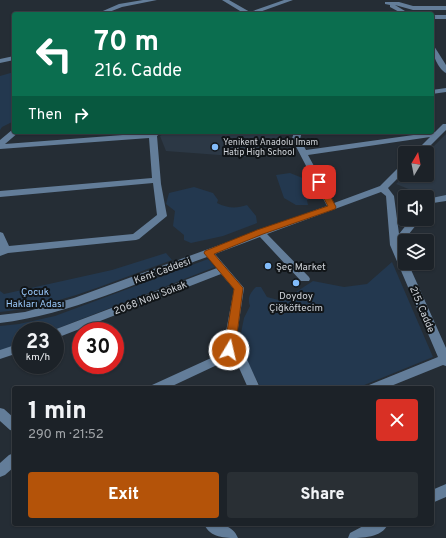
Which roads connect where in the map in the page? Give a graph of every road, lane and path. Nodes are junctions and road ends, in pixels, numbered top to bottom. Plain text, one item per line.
1 (154, 0) edge
2 (225, 0) edge
3 (290, 0) edge
4 (385, 2) edge
5 (446, 8) edge
6 (104, 12) edge
7 (246, 12) edge
8 (255, 12) edge
9 (403, 12) edge
10 (434, 17) edge
11 (446, 17) edge
12 (12, 58) edge
13 (435, 58) edge
14 (0, 61) edge
15 (446, 71) edge
16 (446, 90) edge
17 (434, 92) edge
18 (446, 126) edge
19 (12, 134) edge
20 (156, 134) edge
21 (297, 134) edge
22 (437, 134) junction
23 (0, 144) edge
24 (425, 146) edge
25 (0, 147) edge
26 (304, 153) junction
27 (398, 173) edge
28 (157, 180) junction
29 (383, 188) junction
30 (0, 194) edge
31 (446, 198) edge
32 (434, 200) edge
33 (332, 207) junction
34 (410, 226) edge
35 (260, 232) junction
36 (0, 235) edge
37 (395, 245) junction
38 (3, 252) edge
39 (209, 253) junction
40 (222, 270) junction
41 (305, 279) dead end
42 (0, 319) edge
43 (64, 331) edge
44 (442, 346) edge
45 (12, 350) edge
46 (229, 350) junction
47 (0, 355) edge
48 (446, 360) edge
49 (160, 386) edge
50 (253, 386) edge
51 (378, 386) edge
52 (0, 413) edge
53 (12, 424) edge
54 (12, 461) edge
55 (0, 470) edge
56 (446, 490) edge
57 (434, 496) edge
58 (214, 526) edge
59 (377, 526) edge
60 (231, 538) edge
61 (355, 538) edge

1 - 6 street
2 - 7 street
3 - 8 street
4 - 5 street
4 - 9 street
10 - 11 street
12 - 14 street
13 - 15 street
16 - 17 street
18 - 22 street
19 - 23 street
20 - 25 street
20 - 28 street
21 - 26 street
22 - 24 street
22 - 26 street
26 - 33 street
27 - 29 street, Kent Caddesi
28 - 30 street
28 - 38 street
29 - 33 street, Kent Caddesi
29 - 37 street, 215. Cadde
31 - 32 street
33 - 35 street, Kent Caddesi
34 - 37 street
35 - 39 street, Kent Caddesi
35 - 41 street
36 - 38 street
37 - 44 street, 215. Cadde
39 - 40 street
39 - 42 street, Kent Caddesi
40 - 43 street, 2068 Nolu Sokak
40 - 46 street
44 - 48 street, 215. Cadde
45 - 47 street
46 - 49 street
46 - 50 street
48 - 51 street
52 - 53 street
54 - 55 street
56 - 57 street
58 - 60 street
59 - 61 street

